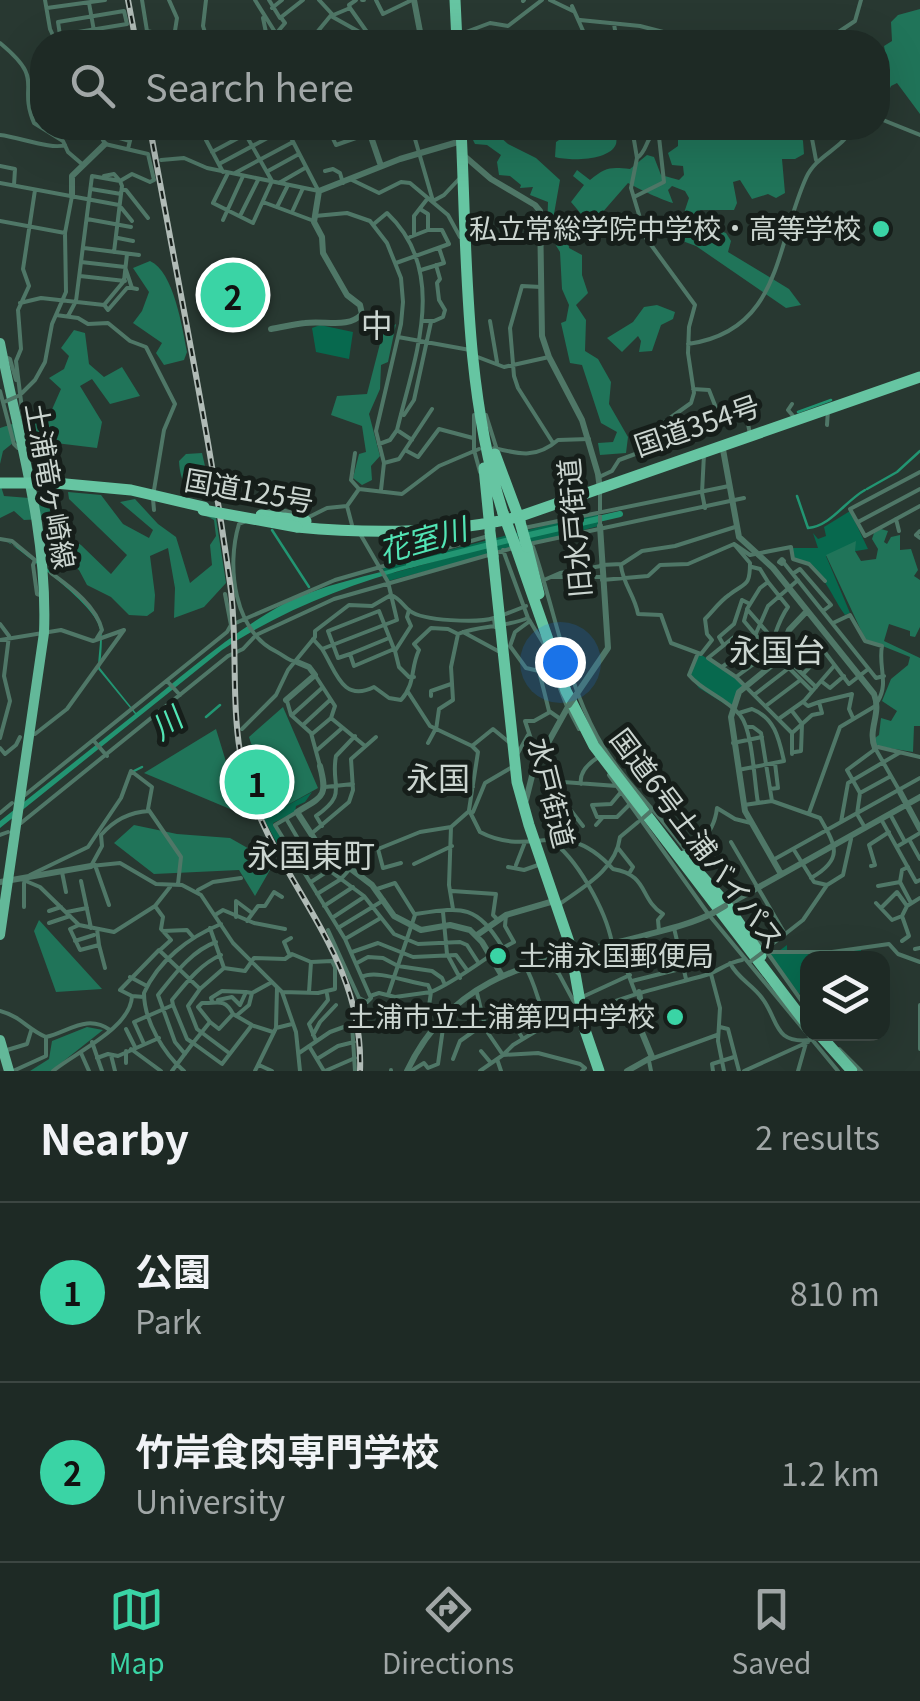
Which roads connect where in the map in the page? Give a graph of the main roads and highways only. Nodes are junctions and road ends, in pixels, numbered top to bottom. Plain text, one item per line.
1 (455, 0) edge
2 (457, 30) edge
3 (462, 140) edge
4 (0, 343) edge
5 (1, 359) edge
6 (920, 375) edge
7 (478, 416) junction
8 (29, 484) junction
9 (0, 485) edge
10 (131, 492) junction
11 (261, 515) road end
12 (504, 519) junction
13 (240, 520) road end
14 (353, 530) junction
15 (519, 547) junction
16 (41, 633) junction
17 (674, 850) junction
18 (4, 882) edge
19 (0, 907) edge
20 (0, 935) edge
21 (755, 965) junction
22 (800, 1020) edge
23 (819, 1041) edge
24 (1, 1049) edge
25 (9, 1071) edge
26 (600, 1071) edge
27 (849, 1071) edge

1 - 2 highway
3 - 7 highway
4 - 5 main road, 土浦竜ヶ崎線
5 - 8 main road, 土浦竜ヶ崎線
6 - 12 highway, 国道354号
7 - 12 highway
7 - 12 highway
7 - 12 highway
8 - 9 highway
8 - 10 highway
8 - 16 main road, 土浦竜ヶ崎線
8 - 16 main road, 土浦竜ヶ崎線
9 - 10 highway, 国道125号, bridge
10 - 14 highway, 国道125号, bridge
11 - 14 highway
12 - 14 highway, 国道125号
12 - 14 highway, 国道125号
12 - 15 highway, bridge
12 - 15 highway, bridge
12 - 15 highway, 水戸街道, bridge
13 - 14 highway
15 - 17 highway, 国道6号土浦バイパス
15 - 26 highway, 水戸街道
16 - 18 main road, 土浦竜ヶ崎線
17 - 21 highway, 国道6号土浦バイパス
17 - 21 highway
17 - 21 highway
18 - 19 main road, 土浦竜ヶ崎線
18 - 20 main road, 土浦竜ヶ崎線
21 - 22 highway, 国道6号土浦バイパス
23 - 27 highway, 国道6号土浦バイパス
24 - 25 main road

